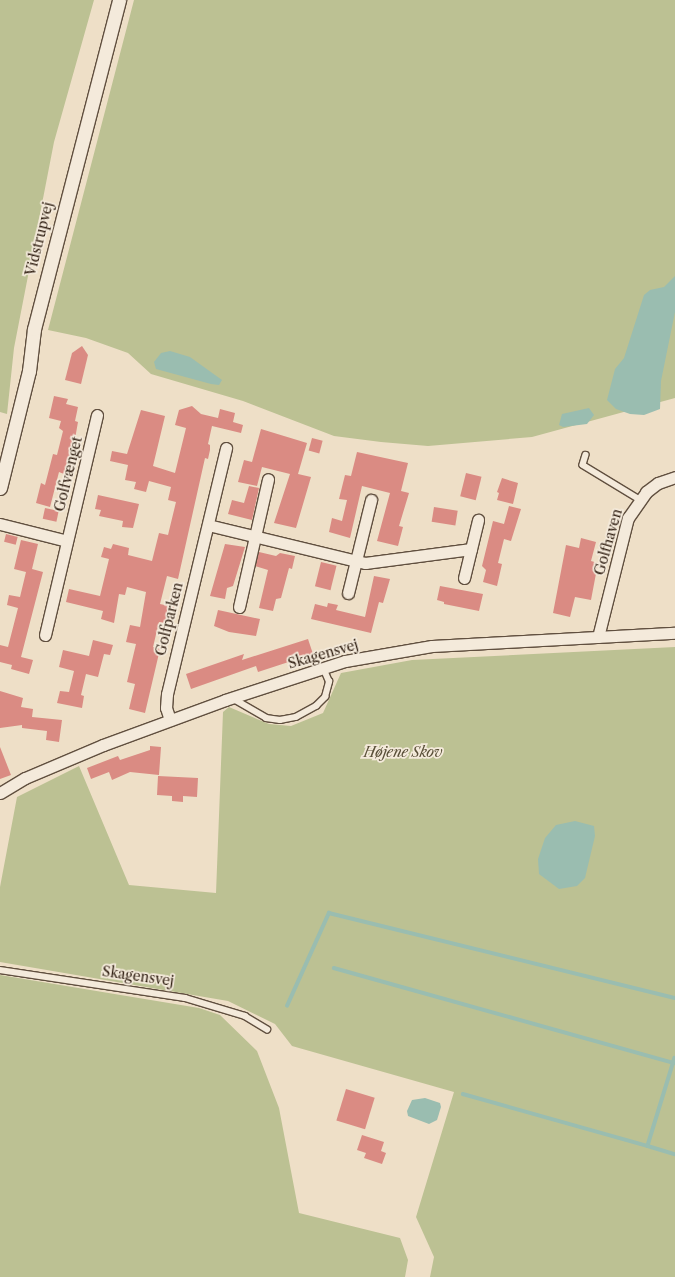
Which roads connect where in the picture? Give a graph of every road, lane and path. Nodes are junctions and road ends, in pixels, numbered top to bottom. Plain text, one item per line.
1 (119, 0) edge
2 (98, 415) dead end
3 (226, 448) dead end
4 (586, 455) dead end
5 (675, 477) edge
6 (268, 479) dead end
7 (0, 488) edge
8 (639, 499) junction
9 (371, 500) dead end
10 (478, 520) dead end
11 (0, 524) edge
12 (208, 525) junction
13 (255, 536) junction
14 (67, 541) junction
15 (471, 549) junction
16 (356, 561) junction
17 (464, 578) dead end
18 (348, 593) dead end
19 (239, 607) dead end
20 (675, 633) edge
21 (45, 635) dead end
22 (598, 637) junction
23 (323, 668) junction
24 (232, 698) junction
25 (170, 720) junction
26 (0, 793) edge
27 (0, 970) edge
28 (267, 1029) dead end

1 - 7 street, Vidstrupvej
2 - 14 street, Golfvænget
3 - 12 street, Golfparken
4 - 8 lane
5 - 8 street, Golfhaven
6 - 13 street
8 - 22 street, Golfhaven
9 - 16 street
10 - 15 street
11 - 14 street
12 - 13 street
12 - 25 street, Golfparken
13 - 16 street
13 - 19 street
14 - 21 street, Golfvænget
15 - 16 street
15 - 17 street
16 - 18 street
20 - 22 street, Skagensvej
22 - 23 street, Skagensvej
23 - 24 street, Skagensvej
23 - 24 lane
24 - 25 street, Skagensvej
25 - 26 street, Skagensvej
27 - 28 lane, Skagensvej

